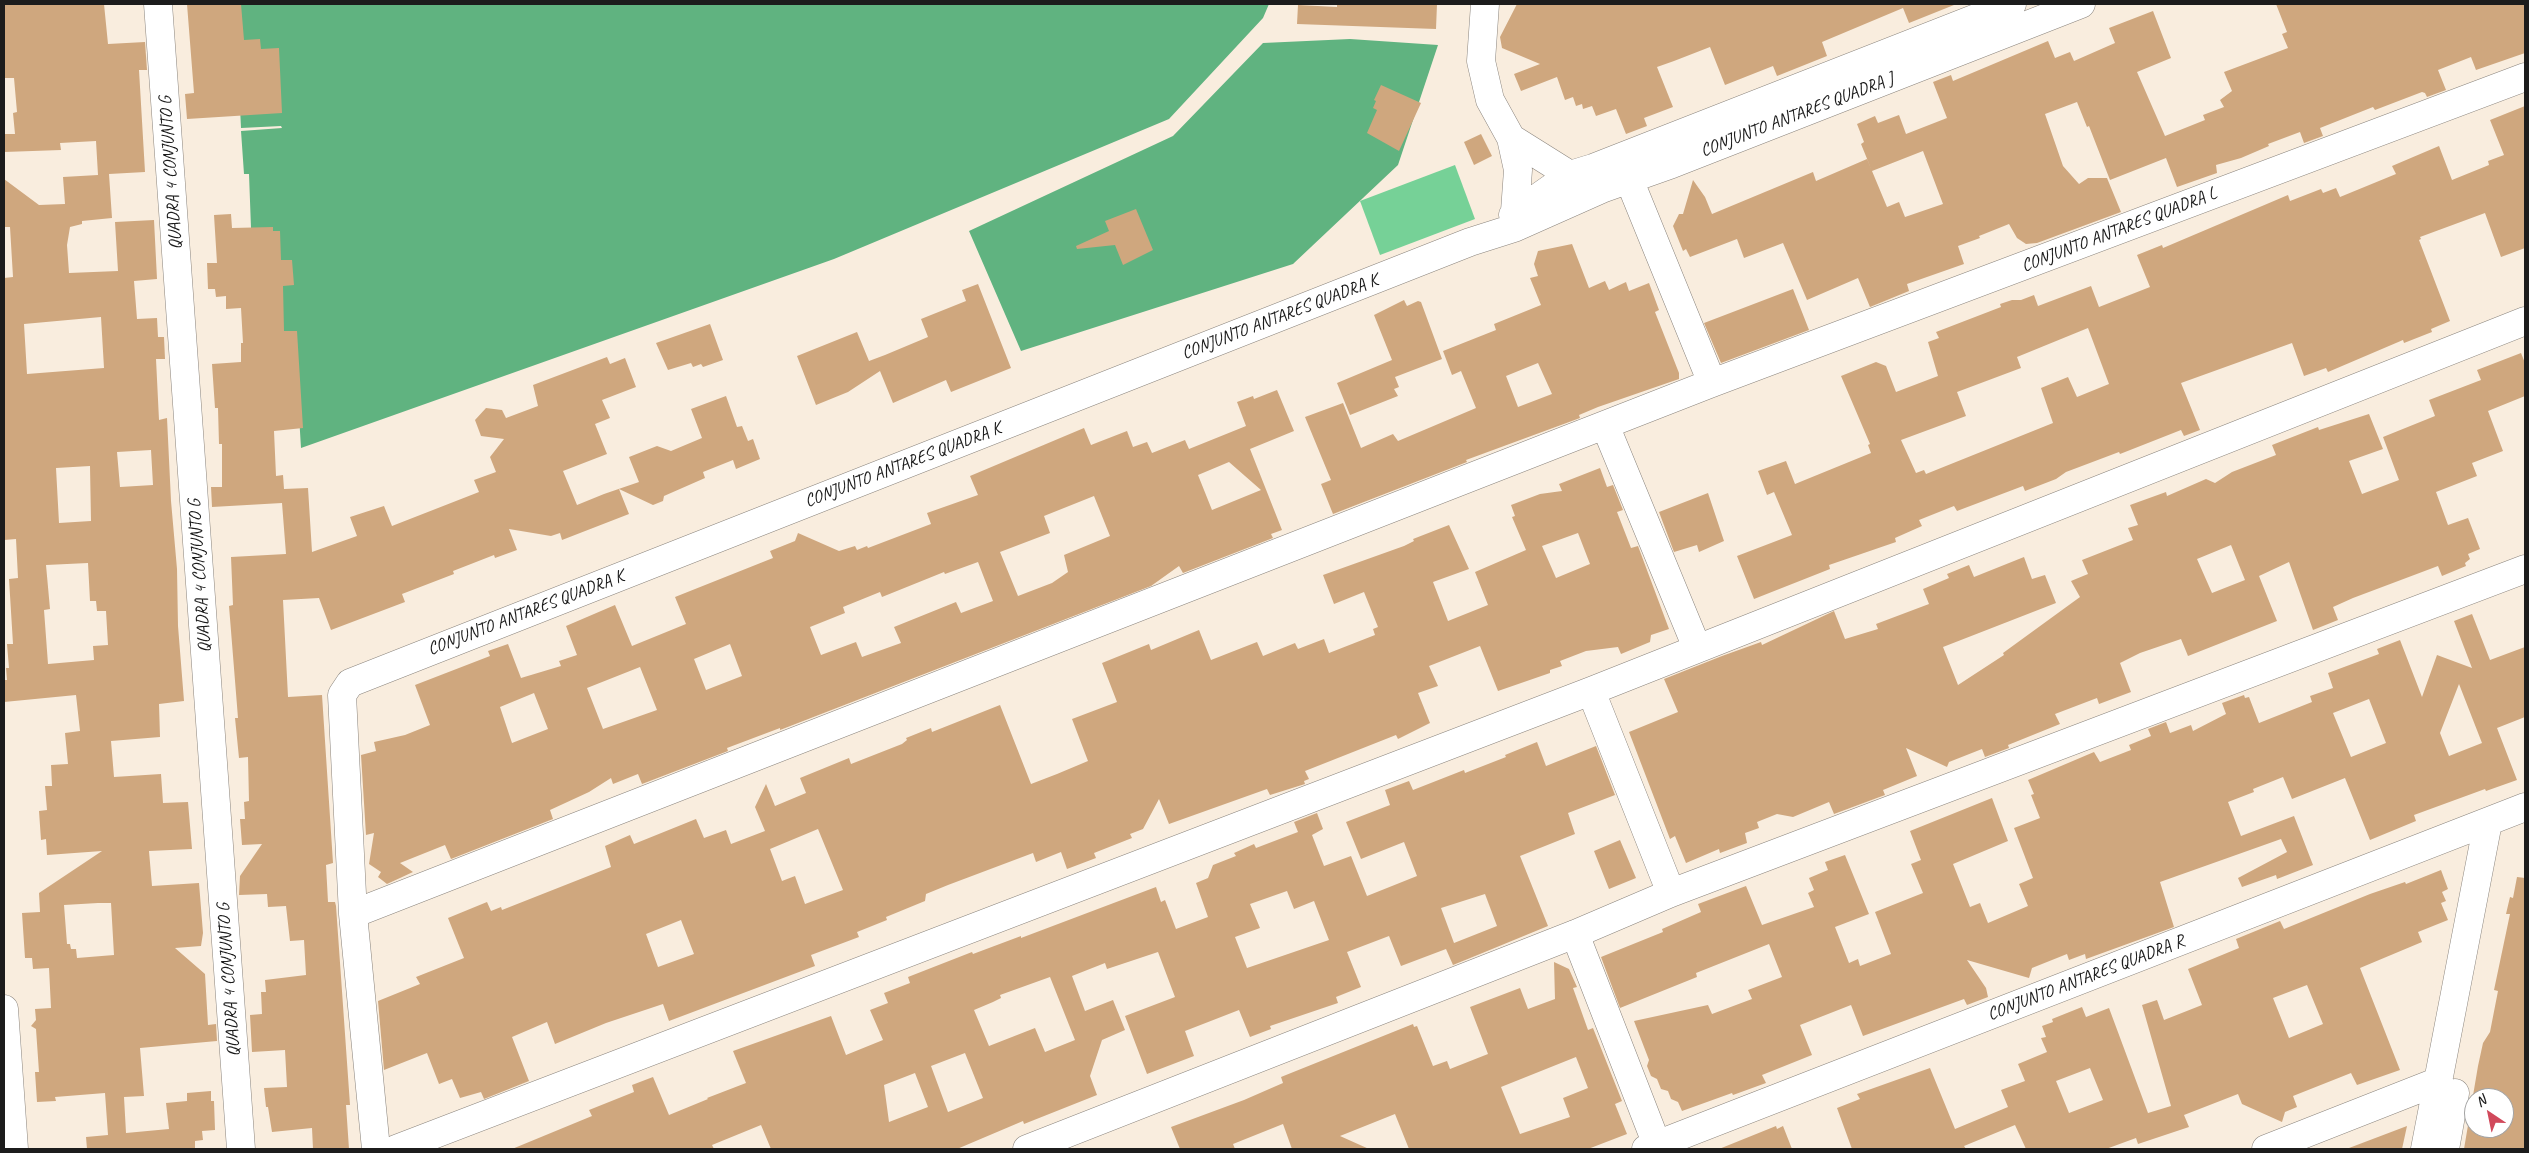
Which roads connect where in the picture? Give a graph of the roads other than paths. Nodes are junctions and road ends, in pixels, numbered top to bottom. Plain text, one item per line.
1 (158, 4) edge
2 (1485, 4) edge
3 (2012, 4) edge
4 (2081, 4) edge
5 (2525, 77) edge
6 (1511, 138) junction
7 (1625, 168) junction
8 (1570, 175) junction
9 (1589, 195) junction
10 (1514, 221) junction
11 (2525, 321) edge
12 (1712, 383) junction
13 (1605, 425) junction
14 (2525, 569) edge
15 (1697, 648) junction
16 (1591, 691) junction
17 (2525, 807) edge
18 (2488, 822) junction
19 (2480, 864) junction
20 (1671, 893) junction
21 (353, 914) junction
22 (1576, 934) junction
23 (4, 1009) edge
24 (2439, 1082) junction
25 (1652, 1147) edge
26 (14, 1149) edge
27 (241, 1149) edge
28 (376, 1149) edge
29 (396, 1149) edge
30 (1027, 1149) edge
31 (2266, 1149) edge
32 (2425, 1149) edge
33 (2445, 1149) edge

1 - 27 street, QUADRA 4 CONJUNTO G
2 - 6 street
3 - 7 street, CONJUNTO ANTARES QUADRA J
4 - 7 street, CONJUNTO ANTARES QUADRA J
5 - 12 street, CONJUNTO ANTARES QUADRA L
6 - 8 street
6 - 10 street
7 - 8 street, CONJUNTO ANTARES QUADRA J
7 - 9 street, CONJUNTO ANTARES QUADRA J
7 - 12 street
8 - 9 street
8 - 10 street, CONJUNTO ANTARES QUADRA J
9 - 10 street, CONJUNTO ANTARES QUADRA J
10 - 21 street, CONJUNTO ANTARES QUADRA K
11 - 15 street
12 - 13 street, CONJUNTO ANTARES QUADRA L
13 - 15 street
13 - 21 street, CONJUNTO ANTARES QUADRA L
14 - 20 street
15 - 16 street
16 - 20 street
16 - 29 street
17 - 18 street, CONJUNTO ANTARES QUADRA R
18 - 19 street
18 - 25 street, CONJUNTO ANTARES QUADRA R
19 - 24 street
19 - 33 street
20 - 22 street
21 - 28 street
22 - 25 street
22 - 30 street
23 - 26 street
24 - 31 street
24 - 32 street

